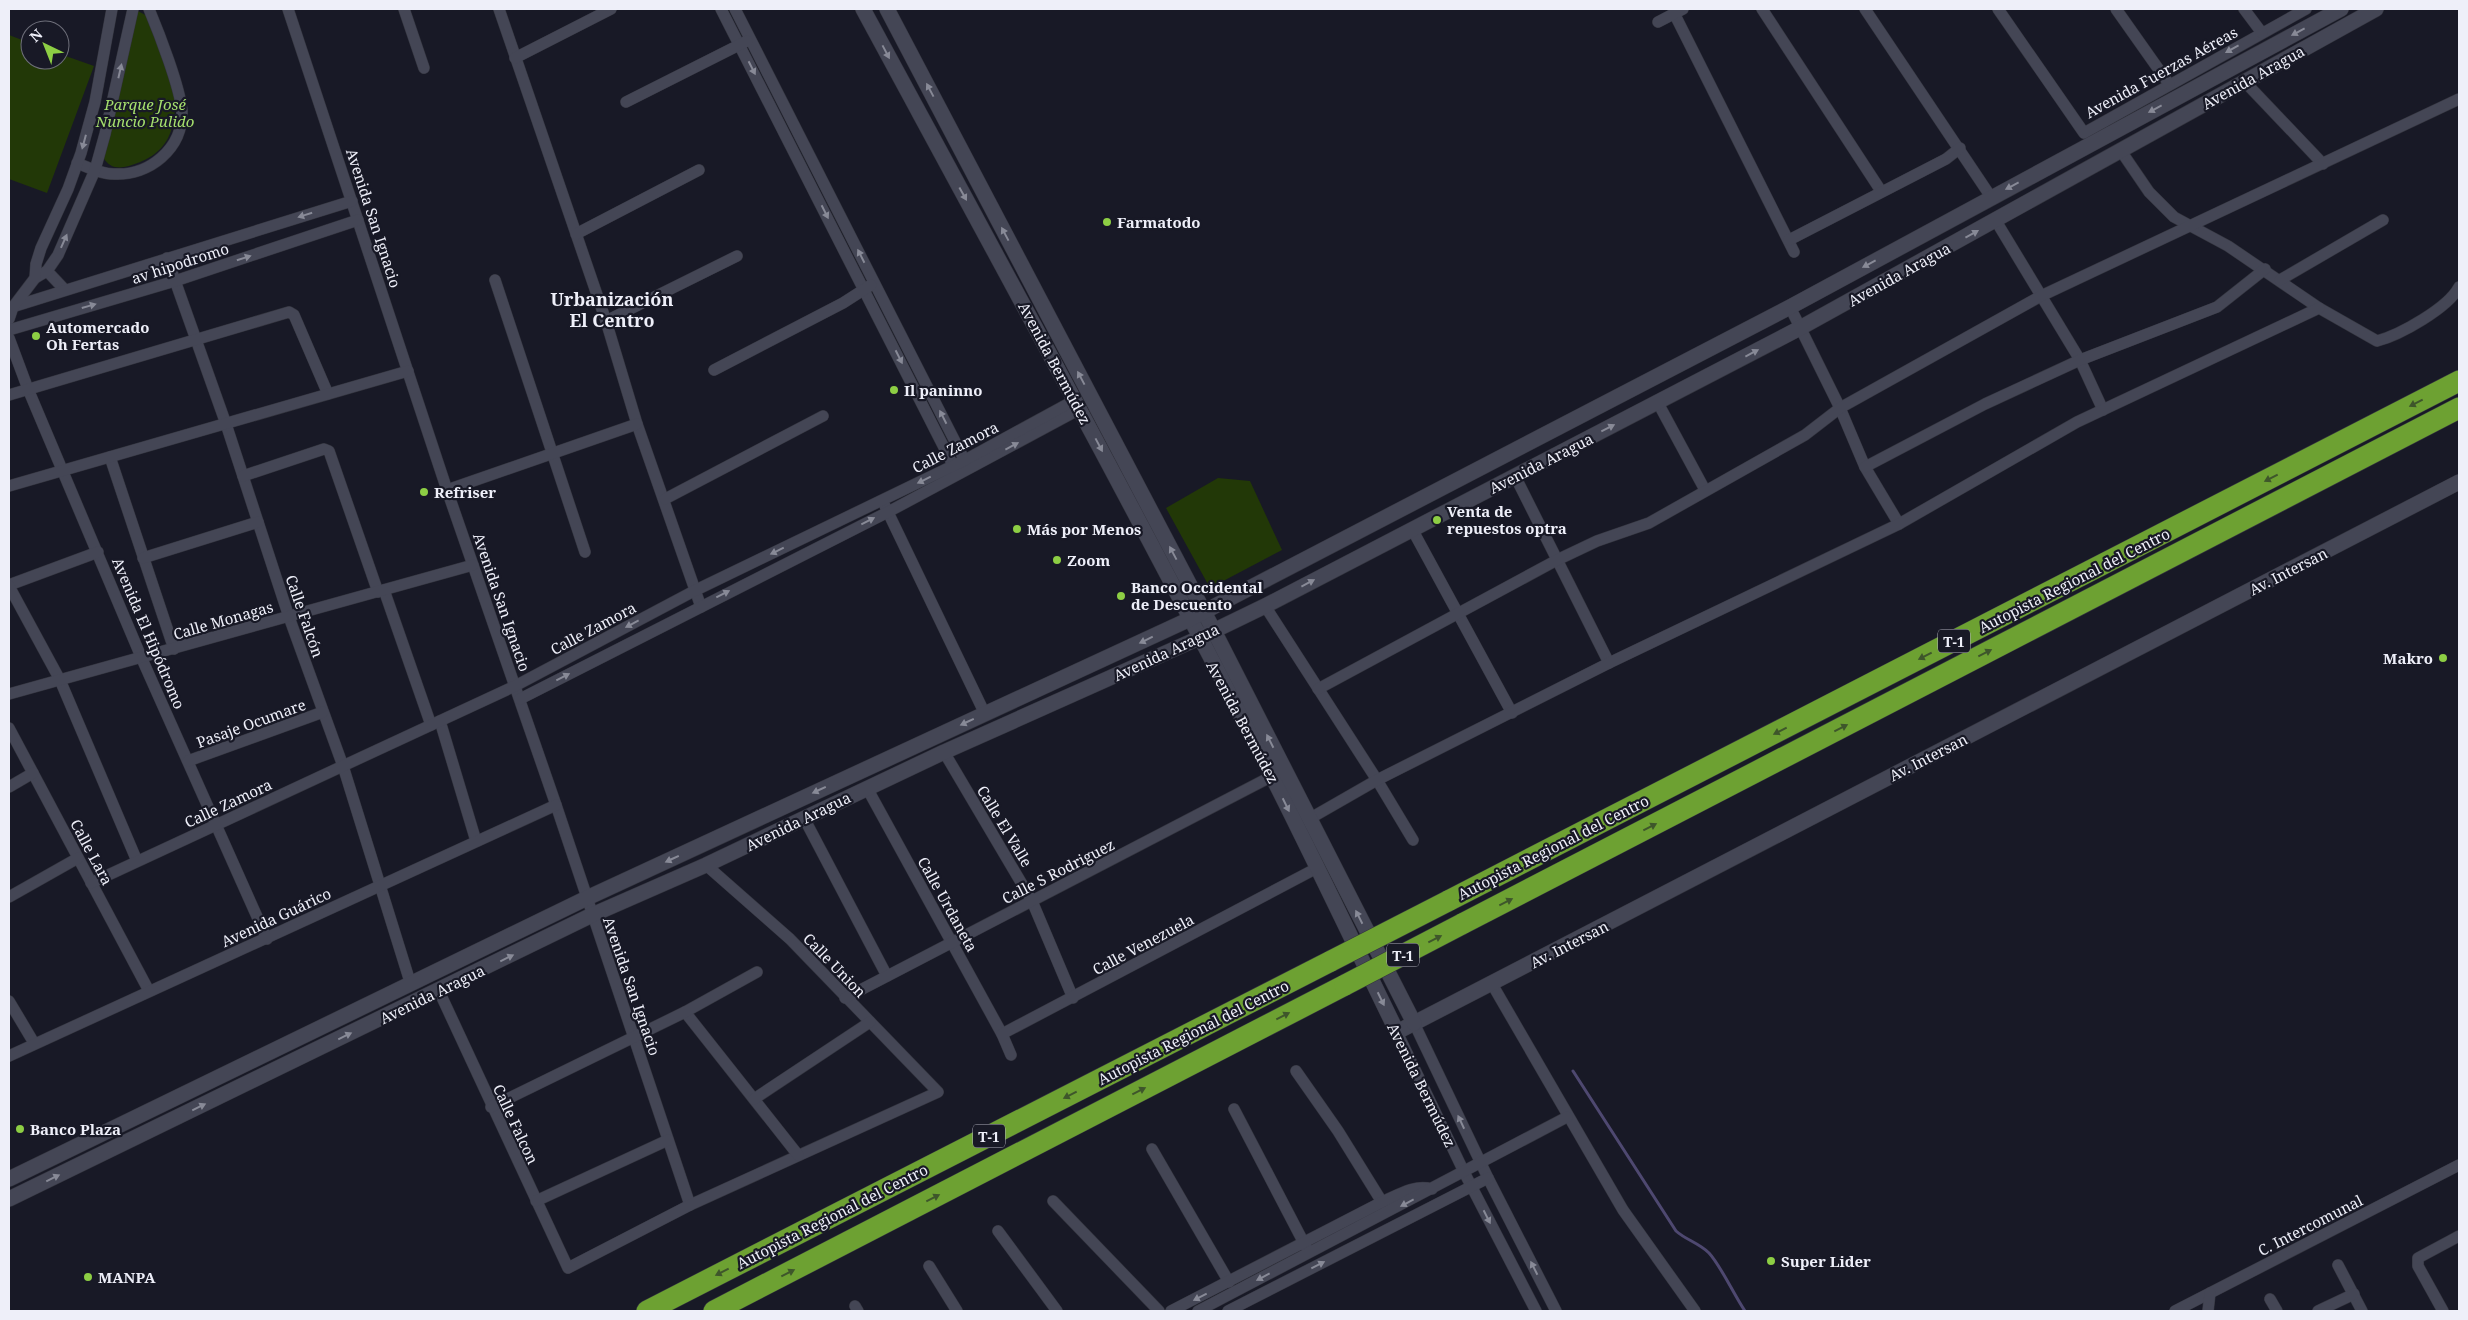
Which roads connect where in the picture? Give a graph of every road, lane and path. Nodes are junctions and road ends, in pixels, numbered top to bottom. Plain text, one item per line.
1 (112, 9) edge
2 (133, 9) edge
3 (149, 9) edge
4 (288, 9) edge
5 (404, 9) edge
6 (499, 9) edge
7 (611, 9) edge
8 (721, 9) edge
9 (735, 9) edge
10 (863, 9) edge
11 (887, 9) edge
12 (1762, 9) edge
13 (1865, 9) edge
14 (1998, 9) edge
15 (2116, 9) edge
16 (2244, 9) edge
17 (2306, 9) edge
18 (2341, 9) edge
19 (2376, 9) edge
20 (1679, 11) edge
21 (1658, 22) dead end
22 (2262, 33) junction
23 (751, 39) junction
24 (740, 44) junction
25 (515, 58) junction
26 (424, 68) dead end
27 (2244, 82) junction
28 (2169, 84) junction
29 (2459, 99) edge
30 (626, 102) dead end
31 (1960, 148) junction
32 (2121, 151) junction
33 (77, 163) junction
34 (2323, 164) junction
35 (95, 170) junction
36 (699, 170) dead end
37 (1881, 191) junction
38 (1991, 197) junction
39 (352, 201) junction
40 (994, 213) junction
41 (358, 220) junction
42 (1996, 220) junction
43 (2383, 220) dead end
44 (978, 221) junction
45 (2192, 227) junction
46 (576, 234) junction
47 (1788, 240) junction
48 (1794, 252) dead end
49 (737, 256) dead end
50 (168, 258) junction
51 (2265, 269) junction
52 (48, 271) junction
53 (35, 278) junction
54 (494, 280) dead end
55 (2280, 280) junction
56 (175, 281) junction
57 (869, 286) junction
58 (2459, 287) edge
59 (65, 290) junction
60 (2041, 296) junction
61 (11, 307) edge
62 (1790, 307) junction
63 (2319, 308) junction
64 (9, 319) edge
65 (606, 321) junction
66 (1800, 328) junction
67 (9, 330) edge
68 (9, 338) edge
69 (196, 339) junction
70 (2080, 360) junction
71 (714, 370) dead end
72 (408, 371) junction
73 (2459, 381) edge
74 (28, 389) junction
75 (328, 394) junction
76 (9, 395) edge
77 (1658, 403) junction
78 (1078, 405) junction
79 (1840, 408) junction
80 (2459, 408) edge
81 (2103, 410) junction
82 (823, 416) dead end
83 (226, 424) junction
84 (637, 424) junction
85 (552, 455) junction
86 (110, 456) junction
87 (967, 465) junction
88 (1865, 467) junction
89 (64, 470) junction
90 (956, 470) junction
91 (242, 476) junction
92 (1516, 476) junction
93 (2459, 482) edge
94 (9, 486) edge
95 (447, 490) junction
96 (1705, 490) junction
97 (665, 499) junction
98 (882, 500) junction
99 (888, 512) junction
100 (258, 522) junction
101 (1899, 524) junction
102 (1412, 529) junction
103 (98, 552) junction
104 (585, 552) dead end
105 (143, 558) junction
106 (1557, 560) junction
107 (473, 565) junction
108 (9, 586) edge
109 (381, 591) junction
110 (694, 591) junction
111 (1265, 606) junction
112 (701, 607) junction
113 (1204, 611) junction
114 (1457, 613) junction
115 (289, 617) junction
116 (1190, 619) junction
117 (1214, 631) junction
118 (1199, 638) junction
119 (174, 650) junction
120 (142, 659) junction
121 (1609, 663) junction
122 (60, 680) junction
123 (515, 686) junction
124 (1318, 689) junction
125 (9, 694) edge
126 (520, 699) junction
127 (324, 712) junction
128 (1512, 712) junction
129 (985, 714) junction
130 (436, 723) junction
131 (9, 728) edge
132 (944, 752) junction
133 (188, 761) junction
134 (343, 766) junction
135 (33, 773) junction
136 (1278, 773) junction
137 (1377, 780) junction
138 (9, 787) edge
139 (867, 788) junction
140 (556, 805) junction
141 (804, 818) junction
142 (1308, 819) junction
143 (216, 825) junction
144 (1413, 840) dead end
145 (476, 841) junction
146 (78, 858) junction
147 (137, 861) junction
148 (706, 865) junction
149 (1317, 868) junction
150 (91, 883) junction
151 (381, 884) junction
152 (9, 897) edge
153 (587, 898) junction
154 (1032, 901) junction
155 (592, 915) junction
156 (267, 938) junction
157 (953, 942) junction
158 (756, 972) dead end
159 (888, 976) junction
160 (411, 984) junction
161 (1492, 984) junction
162 (149, 991) junction
163 (439, 991) junction
164 (845, 998) junction
165 (1073, 998) junction
166 (9, 1001) edge
167 (685, 1012) junction
168 (870, 1022) junction
169 (1414, 1023) junction
170 (1397, 1032) junction
171 (1002, 1034) junction
172 (633, 1036) junction
173 (34, 1044) junction
174 (1011, 1055) dead end
175 (9, 1056) edge
176 (1296, 1071) dead end
177 (754, 1099) junction
178 (491, 1107) junction
179 (1234, 1109) dead end
180 (1567, 1117) junction
181 (668, 1140) junction
182 (1152, 1149) dead end
183 (798, 1155) junction
184 (1480, 1162) junction
185 (2459, 1164) edge
186 (1464, 1172) junction
187 (1488, 1178) junction
188 (9, 1179) edge
189 (1471, 1186) junction
190 (1432, 1189) junction
191 (9, 1199) edge
192 (536, 1201) junction
193 (1053, 1201) dead end
194 (1382, 1202) junction
195 (690, 1205) junction
196 (998, 1231) dead end
197 (2459, 1236) edge
198 (1306, 1248) junction
199 (2338, 1265) dead end
200 (929, 1266) dead end
201 (1228, 1282) junction
202 (2210, 1293) junction
203 (2354, 1294) junction
204 (2270, 1299) dead end
205 (646, 1311) edge
206 (714, 1311) edge
207 (957, 1311) edge
208 (1057, 1311) edge
209 (1159, 1311) edge
210 (1171, 1311) edge
211 (1198, 1311) edge
212 (1228, 1311) edge
213 (1536, 1311) edge
214 (1556, 1311) edge
215 (1695, 1311) edge
216 (2174, 1311) edge
217 (2208, 1311) edge
218 (2277, 1311) edge
219 (2318, 1311) edge
220 (2362, 1311) edge
221 (2443, 1311) edge

1 -> 33 street
35 -> 2 street
3 - 35 street
4 - 39 street, Avenida San Ignacio
5 - 26 street
6 - 25 street
7 - 25 street
8 - 24 street
9 - 23 street
10 -> 44 street, Avenida Bermúdez
40 -> 11 street, Avenida Bermúdez
12 - 37 street
13 - 31 street
14 - 28 street, Avenida Fuerzas Aéreas
15 - 28 street
16 - 22 street
17 - 22 street, Avenida Fuerzas Aéreas
18 -> 38 street, Avenida Aragua
19 - 27 street, Avenida Aragua
20 - 21 street
20 - 47 street
22 -> 28 street, Avenida Fuerzas Aéreas
23 - 24 street
57 -> 23 street
24 - 30 street
24 -> 57 street
25 - 46 street
27 - 32 street, Avenida Aragua
27 - 34 street
29 - 34 street
31 - 37 street
31 - 38 street
32 - 42 street, Avenida Aragua
32 - 45 street
33 - 35 street
33 - 53 street
34 - 45 street
52 -> 35 street
36 - 46 street
37 - 47 street
38 -> 62 street, Avenida Aragua
39 - 41 street, Avenida San Ignacio
39 -> 50 street, av hipodromo
40 - 44 street
113 -> 40 street, Avenida Bermúdez
56 -> 41 street, av hipodromo
41 - 72 street, Avenida San Ignacio
42 - 60 street
66 -> 42 street, Avenida Aragua
43 - 55 street
44 - 78 street, Avenida Bermúdez
45 - 51 street
45 - 60 street
46 - 65 street
47 - 48 street
49 - 65 street
50 - 56 street, Calle Falcón
50 - 59 street, av hipodromo
51 - 55 street
51 - 70 street
52 - 53 street
52 - 59 street
53 - 61 street
54 - 85 street
55 - 63 street
67 -> 56 street, av hipodromo
56 - 69 street, Calle Falcón
57 - 71 street
87 -> 57 street
57 -> 90 street
58 - 63 street
59 - 61 street, av hipodromo
60 - 70 street
60 - 79 street
61 - 64 street
62 - 66 street
62 - 113 street, Avenida Aragua
63 - 81 street
65 - 84 street
77 -> 66 street, Avenida Aragua
66 - 79 street
68 - 74 street, Avenida El Hipódromo
69 - 74 street
69 - 75 street
69 - 83 street, Calle Falcón
70 - 81 street
70 - 88 street
72 - 75 street
72 - 95 street, Avenida San Ignacio
73 -> 205 highway, Autopista Regional del Centro / T-1, bridge
74 - 76 street
74 - 89 street, Avenida El Hipódromo
75 - 83 street
92 -> 77 street, Avenida Aragua
77 - 96 street
78 - 87 street, Calle Zamora
78 -> 116 street, Avenida Bermúdez
79 - 88 street
79 - 96 street
206 -> 80 highway, Autopista Regional del Centro / T-1, bridge
81 - 101 street
82 - 97 street
83 - 86 street
83 - 91 street, Calle Falcón
84 - 85 street
84 - 97 street
85 - 95 street
85 - 104 street
86 - 89 street
86 - 105 street
87 - 90 street, Calle Zamora
88 - 101 street
89 - 94 street
89 - 103 street, Avenida El Hipódromo
90 -> 98 street, Calle Zamora
90 - 99 street, Calle Zamora
91 - 100 street, Calle Falcón
91 - 109 street
92 - 102 street, Avenida Aragua
92 - 106 street
93 - 161 street, Av. Intersan
95 - 107 street, Avenida San Ignacio
96 - 106 street
97 - 110 street
98 - 99 street
98 -> 110 street, Calle Zamora
112 -> 99 street, Calle Zamora
99 - 129 street
100 - 105 street
100 - 115 street, Calle Falcón
101 - 121 street
111 -> 102 street, Avenida Aragua
102 - 114 street
103 - 108 street
103 - 120 street, Avenida El Hipódromo
105 - 119 street
106 - 114 street
106 - 121 street
107 - 109 street, Calle Monagas
107 - 123 street, Avenida San Ignacio
108 - 122 street
109 - 115 street, Calle Monagas
109 - 130 street
110 - 112 street
110 -> 123 street, Calle Zamora
111 - 117 street, Avenida Aragua
111 - 124 street
126 -> 112 street, Calle Zamora
113 - 116 street, Avenida Aragua
113 - 117 street, Avenida Bermúdez
114 - 124 street
114 - 128 street
115 - 119 street, Calle Monagas
115 - 127 street, Calle Falcón
116 - 118 street, Avenida Bermúdez
116 -> 129 street, Avenida Aragua
117 - 118 street, Avenida Aragua
136 -> 117 street, Avenida Bermúdez
118 - 132 street, Avenida Aragua
118 - 136 street, Avenida Bermúdez
119 - 120 street, Calle Monagas
120 - 122 street, Calle Monagas
120 - 133 street, Avenida El Hipódromo
121 - 128 street
122 - 125 street, Calle Monagas
122 - 147 street
123 - 126 street, Avenida San Ignacio
123 - 130 street, Calle Zamora
124 - 137 street
126 - 140 street, Avenida San Ignacio
127 - 133 street, Pasaje Ocumare
127 - 134 street, Calle Falcón
128 - 137 street
129 -> 153 street, Avenida Aragua
130 - 134 street, Calle Zamora
130 - 145 street
131 - 135 street, Calle Lara
132 - 139 street, Avenida Aragua
132 - 154 street, Calle El Valle
133 - 143 street, Avenida El Hipódromo
134 - 143 street, Calle Zamora
134 - 151 street, Calle Falcón
135 - 138 street
135 - 146 street, Calle Lara
136 - 142 street, Avenida Bermúdez
136 -> 149 street, Avenida Bermúdez
136 - 154 street, Calle S Rodriguez
137 - 142 street
137 - 144 street
139 - 141 street, Avenida Aragua
139 - 157 street, Calle Urdaneta
140 - 145 street, Avenida Guárico
140 - 153 street, Avenida San Ignacio
141 - 148 street, Avenida Aragua
141 - 159 street
169 -> 142 street, Avenida Bermúdez
143 - 147 street, Calle Zamora
143 - 156 street, Avenida El Hipódromo
145 - 151 street, Avenida Guárico
146 - 150 street, Calle Lara
146 - 152 street
147 - 150 street, Calle Zamora
148 - 155 street, Avenida Aragua
148 - 164 street, Calle Union
149 - 165 street, Calle Venezuela
149 -> 170 street, Avenida Bermúdez
150 - 162 street, Calle Lara
151 - 156 street, Avenida Guárico
151 - 160 street, Calle Falcón
153 - 155 street, Avenida San Ignacio
153 - 160 street, Avenida Aragua
154 - 157 street, Calle S Rodriguez
154 - 165 street, Calle El Valle
163 -> 155 street, Avenida Aragua
155 - 172 street, Avenida San Ignacio
156 - 162 street, Avenida Guárico
157 - 159 street, Calle S Rodriguez
157 - 171 street, Calle Urdaneta
158 - 167 street
159 - 164 street, Calle S Rodriguez
160 - 188 street, Avenida Aragua
161 - 169 street, Av. Intersan
161 - 180 street
162 - 173 street, Avenida Guárico
163 - 178 street, Calle Falcon
191 -> 163 street, Avenida Aragua
164 - 168 street, Calle Union
165 - 171 street, Calle Venezuela
166 - 173 street
167 - 172 street
167 - 177 street
168 - 177 street
168 - 183 street, Calle Union
169 - 170 street, Av. Intersan
184 -> 169 street, Avenida Bermúdez
170 - 186 street, Avenida Bermúdez
171 - 174 street
172 - 178 street
172 - 181 street, Avenida San Ignacio
173 - 175 street, Avenida Guárico
176 - 194 street
177 - 183 street
178 - 192 street, Calle Falcon
179 - 198 street
180 - 184 street
180 - 215 street
181 - 192 street
181 - 195 street, Avenida San Ignacio
182 - 201 street
183 - 195 street
184 - 186 street
184 - 187 street, Avenida Bermúdez
185 - 202 street, C. Intercomunal
186 - 189 street, Avenida Bermúdez
186 - 190 street
187 - 189 street
214 -> 187 street, Avenida Bermúdez
212 -> 189 street
189 -> 213 street, Avenida Bermúdez
190 - 194 street
190 -> 198 street
192 - 195 street, Calle Falcon
193 - 209 street
194 - 198 street
196 - 208 street
197 - 221 street
198 - 201 street
198 -> 211 street
199 - 203 street
200 - 207 street
201 -> 210 street
202 - 216 street, C. Intercomunal
202 - 217 street
203 - 219 street
203 - 220 street
204 - 218 street

